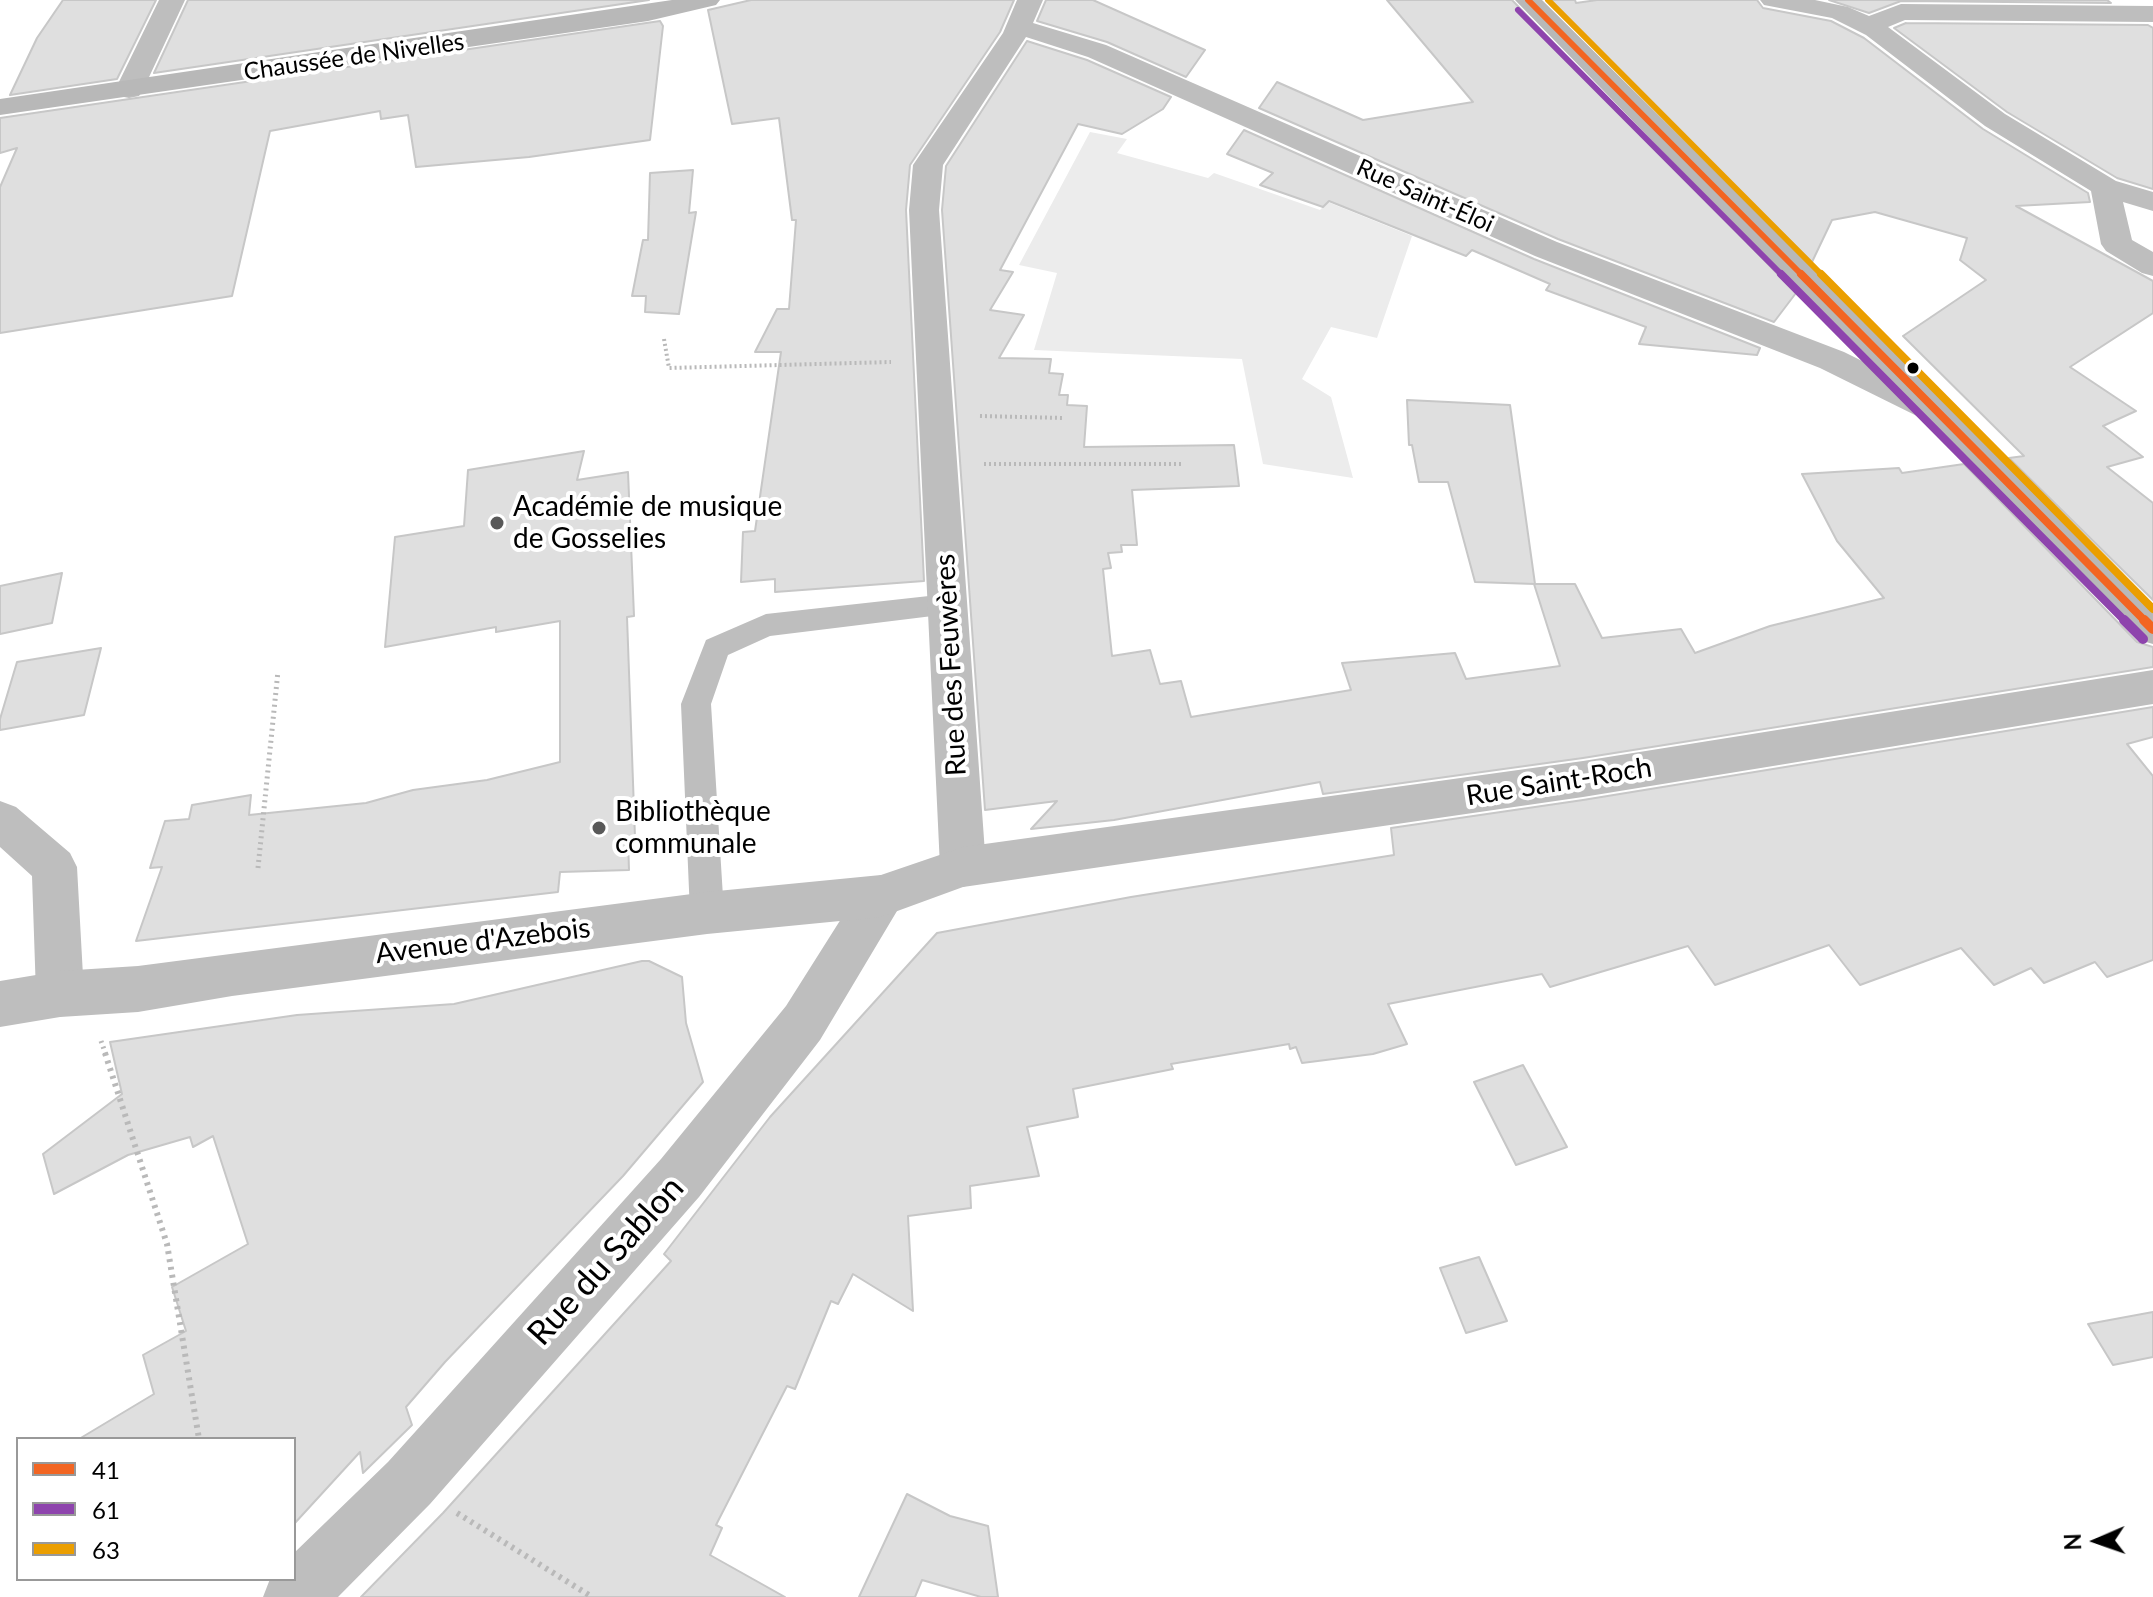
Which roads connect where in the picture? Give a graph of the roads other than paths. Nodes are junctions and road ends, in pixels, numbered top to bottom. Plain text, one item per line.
1 (172, 0) edge
2 (707, 0) edge
3 (1528, 0) edge
4 (1773, 0) edge
5 (1868, 12) edge
6 (1025, 13) edge
7 (2153, 14) edge
8 (129, 90) junction
9 (0, 107) edge
10 (2105, 187) junction
11 (2153, 202) edge
12 (2153, 266) edge
13 (1872, 346) junction
14 (1832, 360) junction
15 (1937, 412) junction
16 (947, 605) junction
17 (2153, 629) edge
18 (2153, 687) edge
19 (0, 820) edge
20 (963, 867) junction
21 (881, 896) junction
22 (707, 913) junction
23 (73, 994) junction
24 (0, 1004) edge
25 (294, 1597) edge

1 - 8 street
2 - 8 main road, Chaussée de Nivelles
3 - 13 main road
4 - 5 street
5 - 7 street
5 - 10 street
6 - 14 street, Rue Saint-Éloi
6 - 16 street, Rue des Feuwères
8 - 9 main road, Chaussée de Nivelles
10 - 11 street
10 - 12 street
13 - 14 street
13 - 15 main road
14 - 15 street, Rue Saint-Éloi
15 - 17 main road
16 - 20 street, Rue des Feuwères
16 - 22 lane
18 - 20 street, Rue Saint-Roch
19 - 23 street
20 - 21 street, Avenue d'Azebois
21 - 22 street, Avenue d'Azebois
21 - 25 street, Rue du Sablon
22 - 23 street, Avenue d'Azebois
23 - 24 street, Avenue d'Azebois

